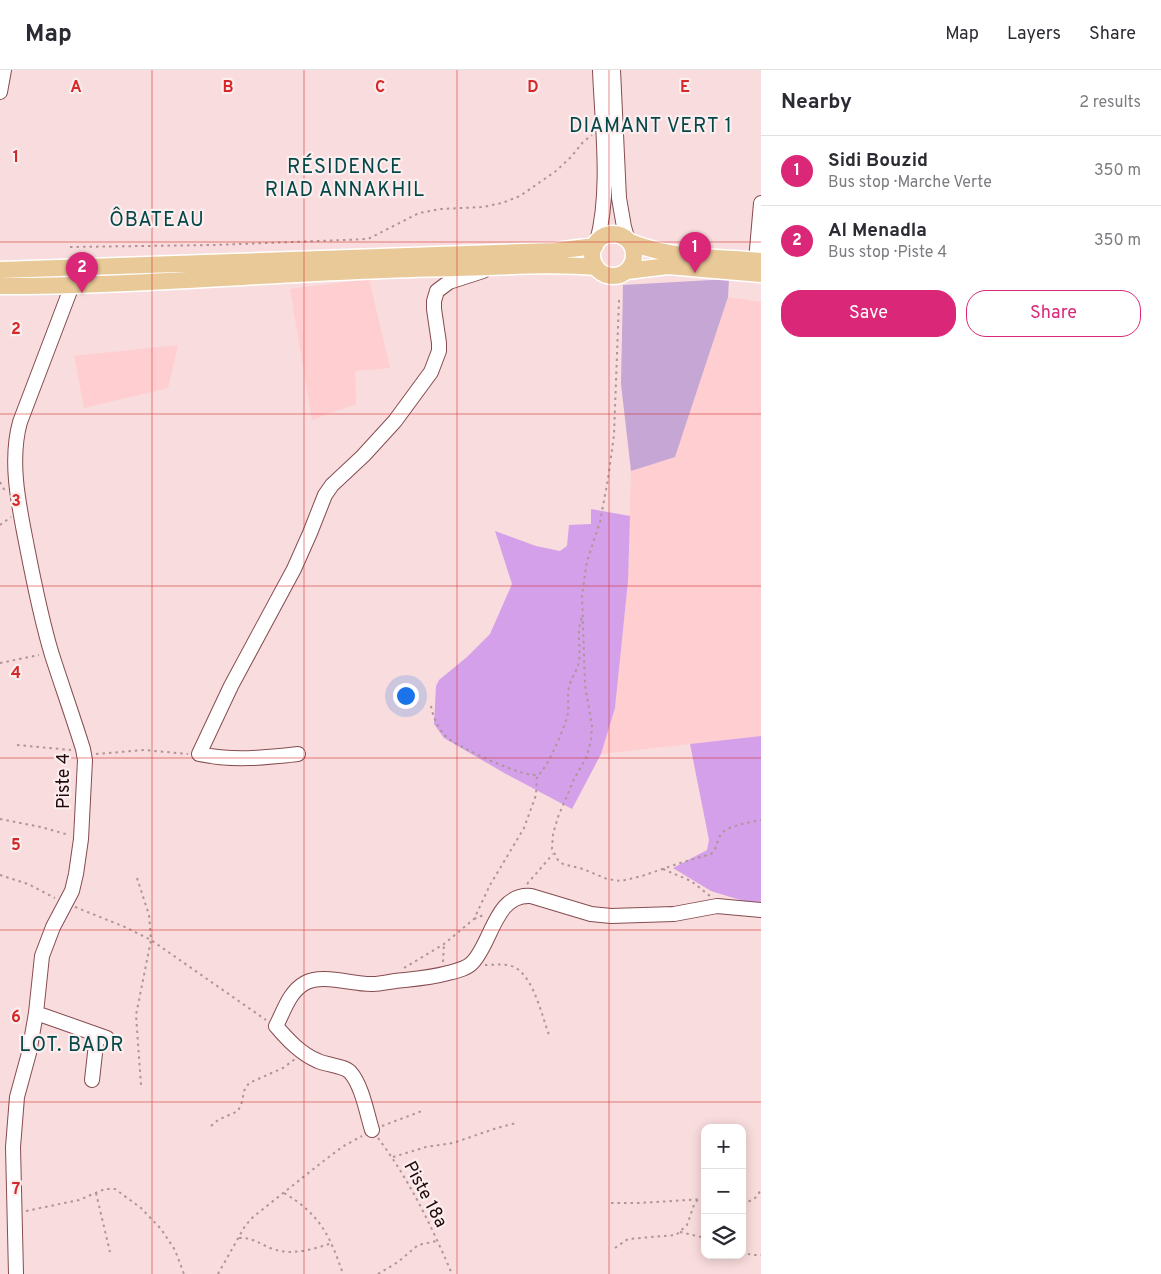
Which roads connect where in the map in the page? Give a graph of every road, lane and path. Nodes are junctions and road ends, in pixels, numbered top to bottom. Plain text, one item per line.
1 (4, 70) edge
2 (600, 70) edge
3 (613, 70) edge
4 (0, 92) edge
5 (602, 127) junction
6 (761, 203) edge
7 (629, 242) junction
8 (596, 244) junction
9 (70, 247) dead end
10 (759, 265) edge
11 (496, 266) junction
12 (596, 267) junction
13 (78, 268) junction
14 (0, 270) edge
15 (627, 271) junction
16 (0, 286) edge
17 (72, 286) junction
18 (619, 300) dead end
19 (16, 513) dead end
20 (0, 525) edge
21 (583, 615) junction
22 (51, 653) junction
23 (0, 663) edge
24 (431, 706) dead end
25 (17, 745) dead end
26 (84, 753) junction
27 (198, 754) junction
28 (298, 754) dead end
29 (537, 775) junction
30 (0, 819) edge
31 (761, 820) edge
32 (81, 839) junction
33 (553, 854) junction
34 (663, 869) junction
35 (0, 875) edge
36 (137, 878) dead end
37 (515, 898) junction
38 (66, 904) junction
39 (722, 906) junction
40 (761, 910) edge
41 (151, 940) junction
42 (444, 944) junction
43 (472, 962) junction
44 (404, 968) dead end
45 (443, 974) junction
46 (36, 1013) junction
47 (276, 1026) junction
48 (549, 1035) dead end
49 (302, 1053) junction
50 (92, 1080) dead end
51 (141, 1085) dead end
52 (422, 1111) dead end
53 (516, 1123) dead end
54 (211, 1126) dead end
55 (372, 1130) junction
56 (392, 1157) junction
57 (761, 1190) edge
58 (96, 1193) junction
59 (284, 1193) junction
60 (698, 1199) joint
61 (746, 1201) edge
62 (611, 1203) dead end
63 (14, 1213) junction
64 (680, 1232) junction
65 (701, 1237) edge
66 (240, 1238) junction
67 (437, 1241) junction
68 (332, 1243) junction
69 (616, 1248) dead end
70 (110, 1252) dead end
71 (746, 1253) edge
72 (761, 1255) edge
73 (16, 1274) edge
74 (184, 1274) edge
75 (218, 1274) edge
76 (343, 1274) edge
77 (378, 1274) edge
78 (452, 1274) edge

1 - 4 street
2 - 5 street
3 - 7 street
5 - 8 street
5 - 9 path
6 - 10 street
7 - 8 main road
7 - 10 main road
7 - 15 main road
8 - 12 main road
8 - 13 main road
10 - 15 main road
11 - 12 main road
11 - 17 main road
11 - 27 street
12 - 15 main road
13 - 14 main road
13 - 17 street, Piste 4
16 - 17 main road
17 - 22 street, Piste 4
18 - 21 path
19 - 20 path
21 - 29 path
21 - 33 path
22 - 23 path
22 - 26 street, Piste 4
24 - 29 path
25 - 26 path
26 - 27 path
26 - 32 street, Piste 4
27 - 28 street
29 - 42 path
30 - 32 path
31 - 34 path
32 - 38 street, Piste 4
33 - 34 path
33 - 37 path
34 - 39 path
35 - 38 path
36 - 41 path
37 - 39 street
37 - 43 street
38 - 41 path
38 - 46 street, Piste 4
39 - 40 street
41 - 47 path
41 - 51 path
42 - 44 path
42 - 45 path
43 - 45 street
43 - 48 path
45 - 47 street
46 - 50 street
46 - 63 street, Piste 4
47 - 49 street
49 - 54 path
49 - 55 street
52 - 55 path
53 - 56 path
55 - 56 path, Piste 18a
55 - 59 path
56 - 67 path, Piste 18a
57 - 61 path
58 - 63 path
58 - 70 path
58 - 74 path
59 - 66 path
59 - 68 path
60 - 62 path
60 - 64 path
63 - 73 street, Piste 4
64 - 65 path
64 - 69 path
66 - 68 path
66 - 75 path
67 - 77 path
67 - 78 path, Piste 18a
68 - 76 path
71 - 72 path

